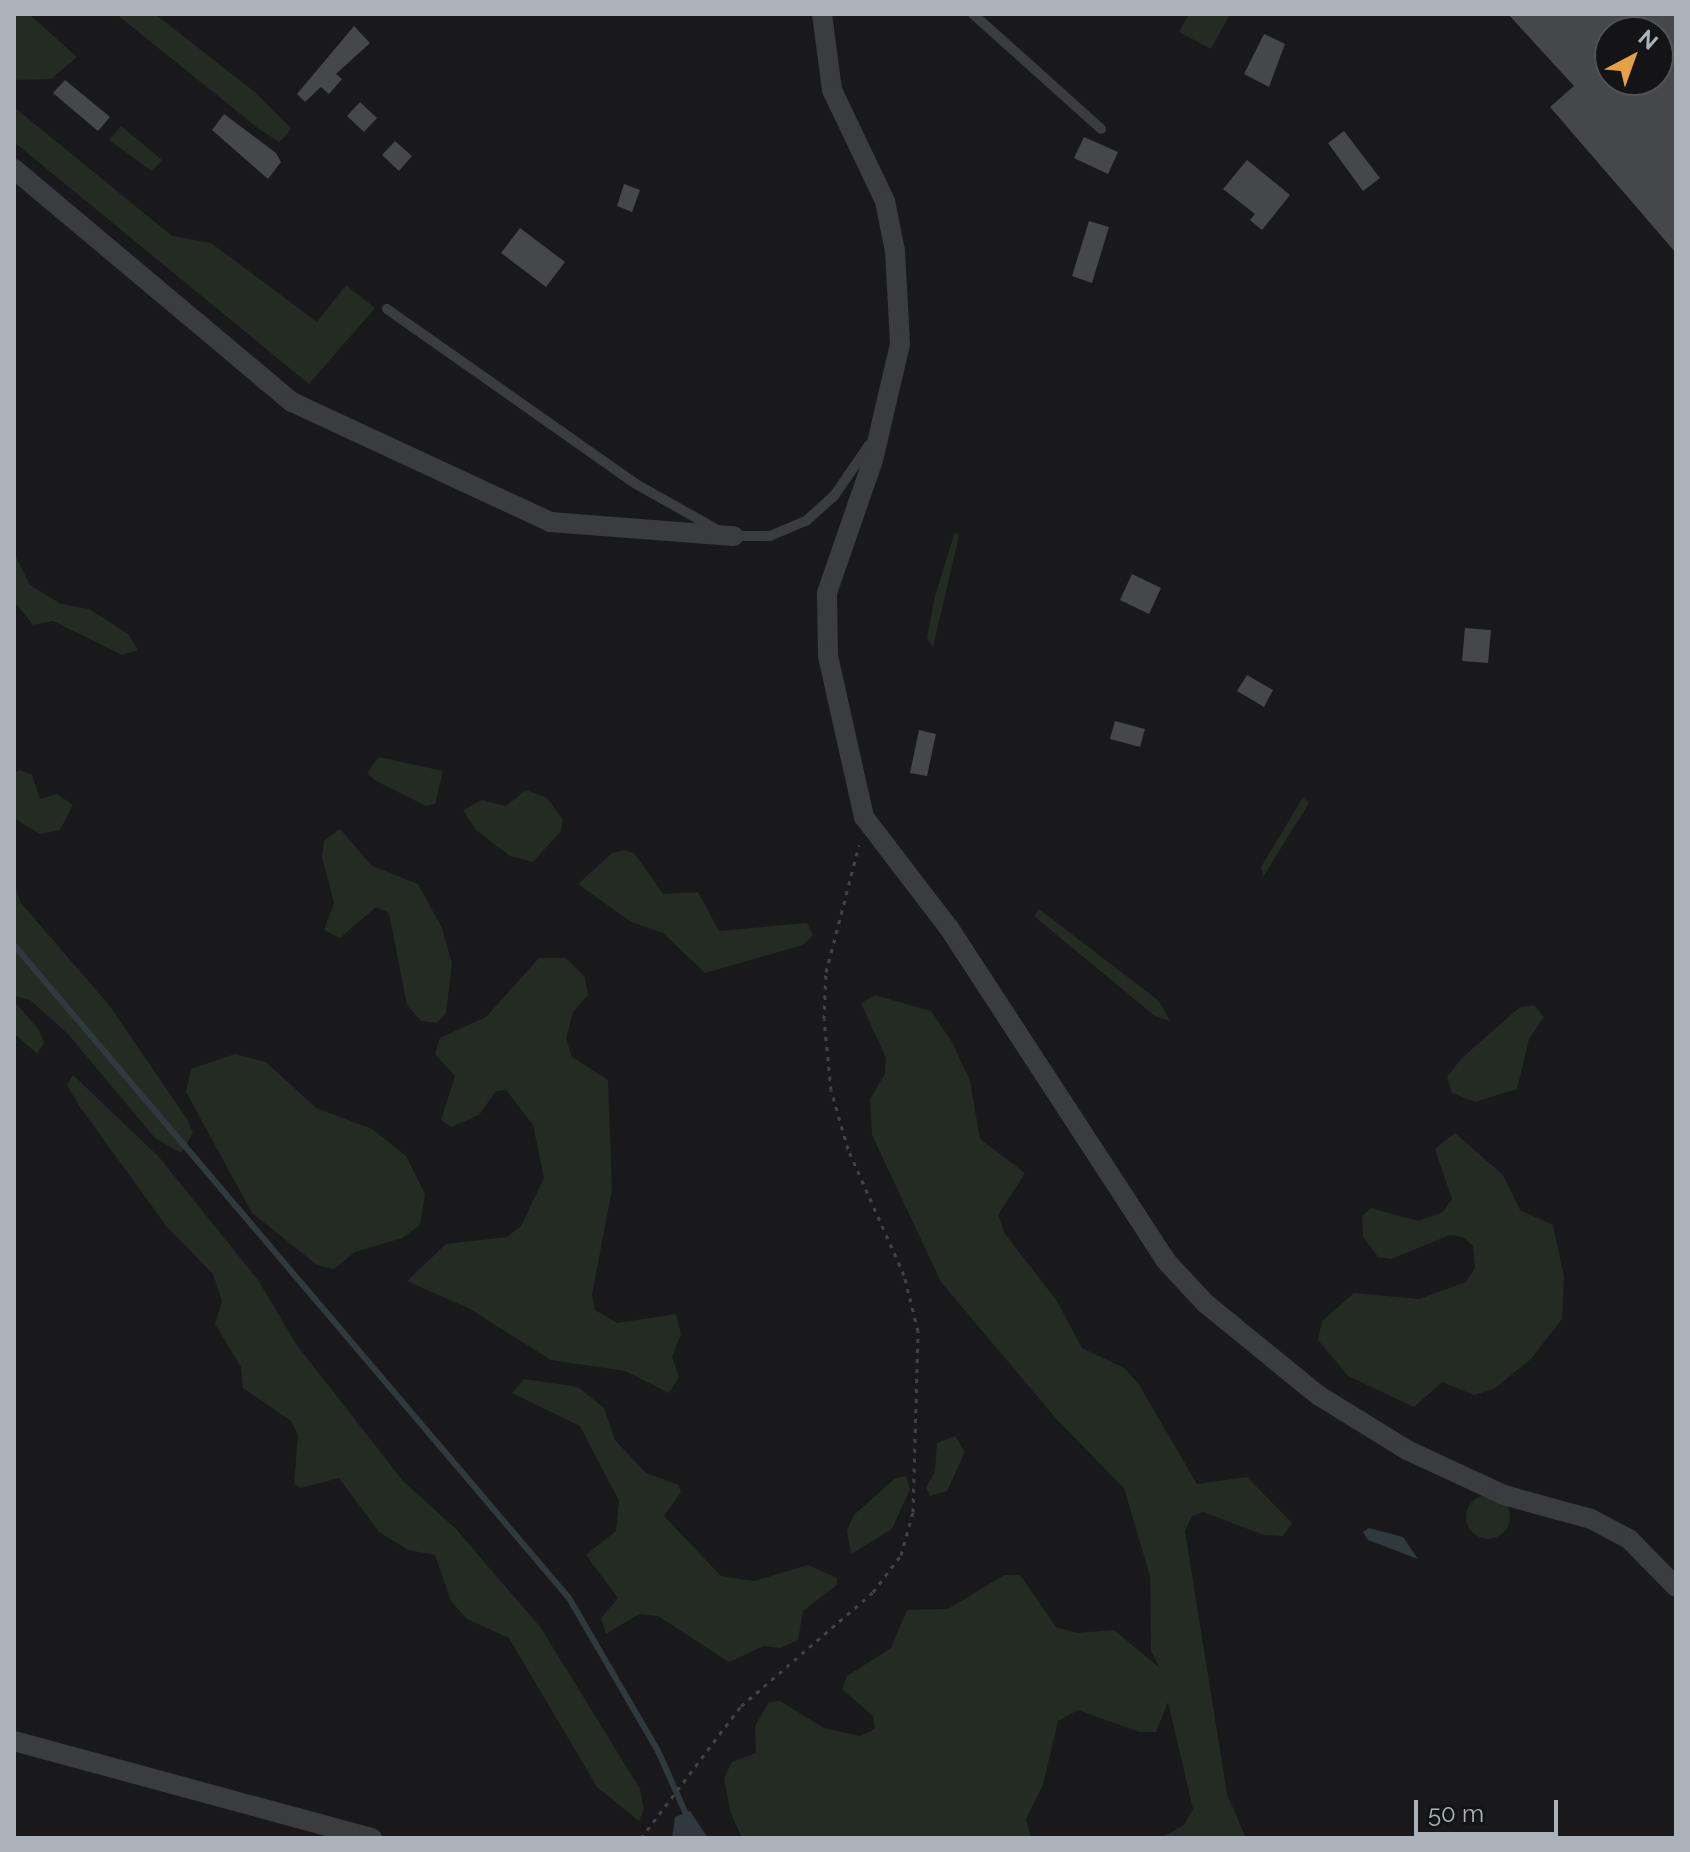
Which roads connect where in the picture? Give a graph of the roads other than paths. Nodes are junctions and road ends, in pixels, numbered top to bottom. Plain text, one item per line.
1 (822, 14) edge
2 (973, 14) edge
3 (1101, 129) dead end
4 (14, 169) edge
5 (387, 309) dead end
6 (879, 426) junction
7 (733, 536) junction
8 (1676, 1587) edge
9 (14, 1741) edge
10 (372, 1838) edge

1 - 6 street
2 - 3 lane
4 - 7 street
5 - 7 lane
6 - 7 lane
6 - 8 street
9 - 10 street

